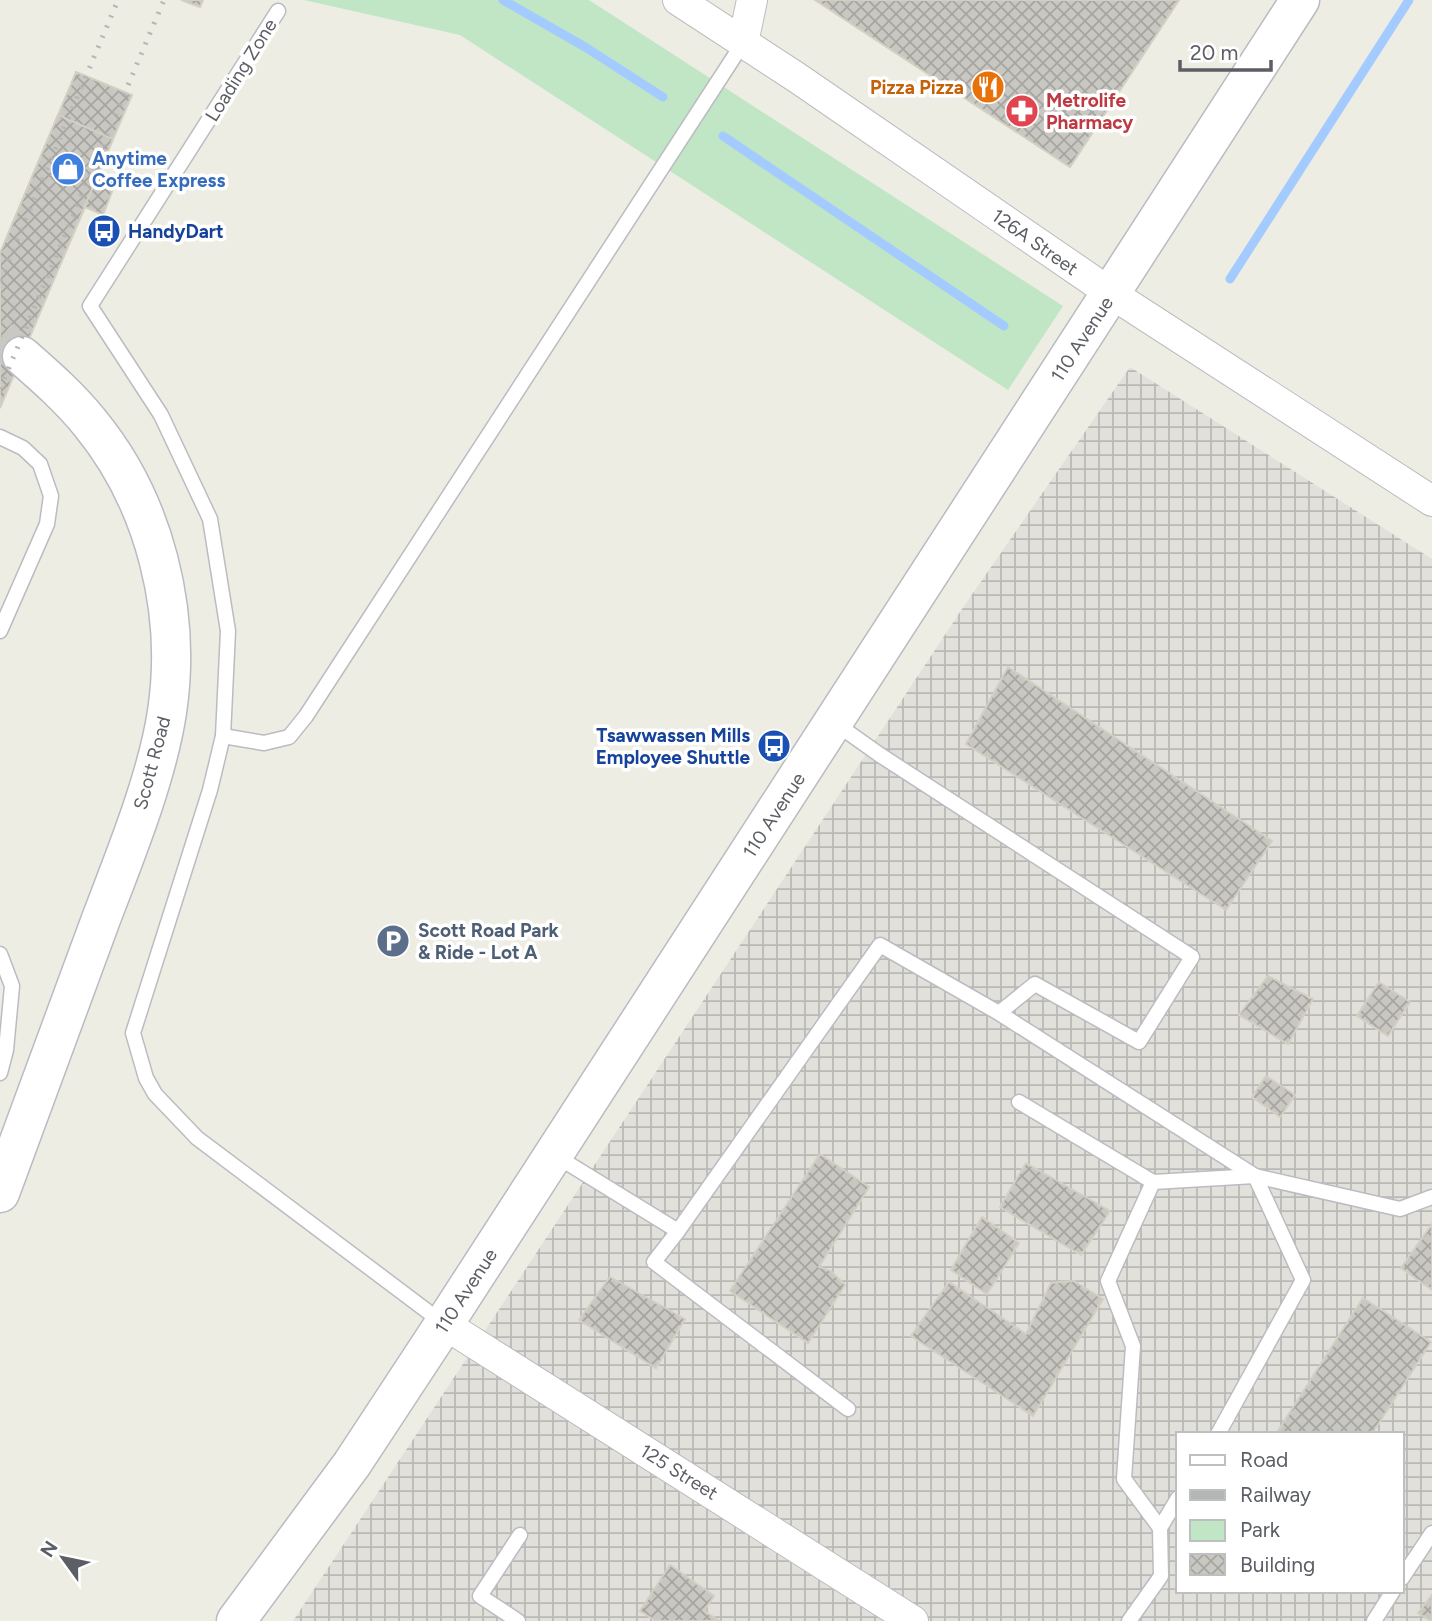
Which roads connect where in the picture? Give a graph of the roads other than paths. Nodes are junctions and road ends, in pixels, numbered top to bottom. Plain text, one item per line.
1 (678, 0) edge
2 (752, 0) edge
3 (1300, 0) edge
4 (278, 11) dead end
5 (743, 43) junction
6 (1112, 294) junction
7 (22, 356) tunnel mouth
8 (0, 437) edge
9 (1432, 501) edge
10 (0, 631) edge
11 (834, 722) junction
12 (223, 736) junction
13 (0, 954) edge
14 (999, 1013) junction
15 (0, 1033) edge
16 (6, 1050) junction
17 (0, 1073) edge
18 (1019, 1102) dead end
19 (554, 1154) junction
20 (1255, 1176) junction
21 (1153, 1182) junction
22 (0, 1193) edge
23 (1432, 1197) edge
24 (678, 1231) junction
25 (444, 1324) junction
26 (848, 1409) dead end
27 (1219, 1432) edge
28 (1176, 1501) edge
29 (1160, 1528) junction
30 (1432, 1533) edge
31 (520, 1535) dead end
32 (1404, 1575) edge
33 (1392, 1593) edge
34 (236, 1621) edge
35 (519, 1621) edge
36 (913, 1621) edge
37 (1129, 1621) edge
38 (1374, 1621) edge

1 - 5 street, 126A Street
2 - 5 street
3 - 6 main road, 110 Avenue
4 - 12 lane, Loading Zone
5 - 6 street, 126A Street
5 - 12 lane
6 - 9 street, 126A Street
6 - 11 main road, 110 Avenue
7 - 22 main road, Scott Road
8 - 10 lane
11 - 14 lane
11 - 19 main road, 110 Avenue
12 - 25 lane
13 - 16 lane
14 - 20 lane
14 - 24 lane
15 - 16 lane
16 - 17 lane
18 - 21 lane
19 - 24 lane
19 - 25 main road, 110 Avenue
20 - 21 lane
20 - 23 lane
20 - 27 lane
21 - 29 lane
24 - 26 lane
25 - 34 main road, 110 Avenue
25 - 36 street, 125 Street
28 - 29 lane
29 - 37 lane
30 - 32 lane
31 - 35 lane
33 - 38 lane

